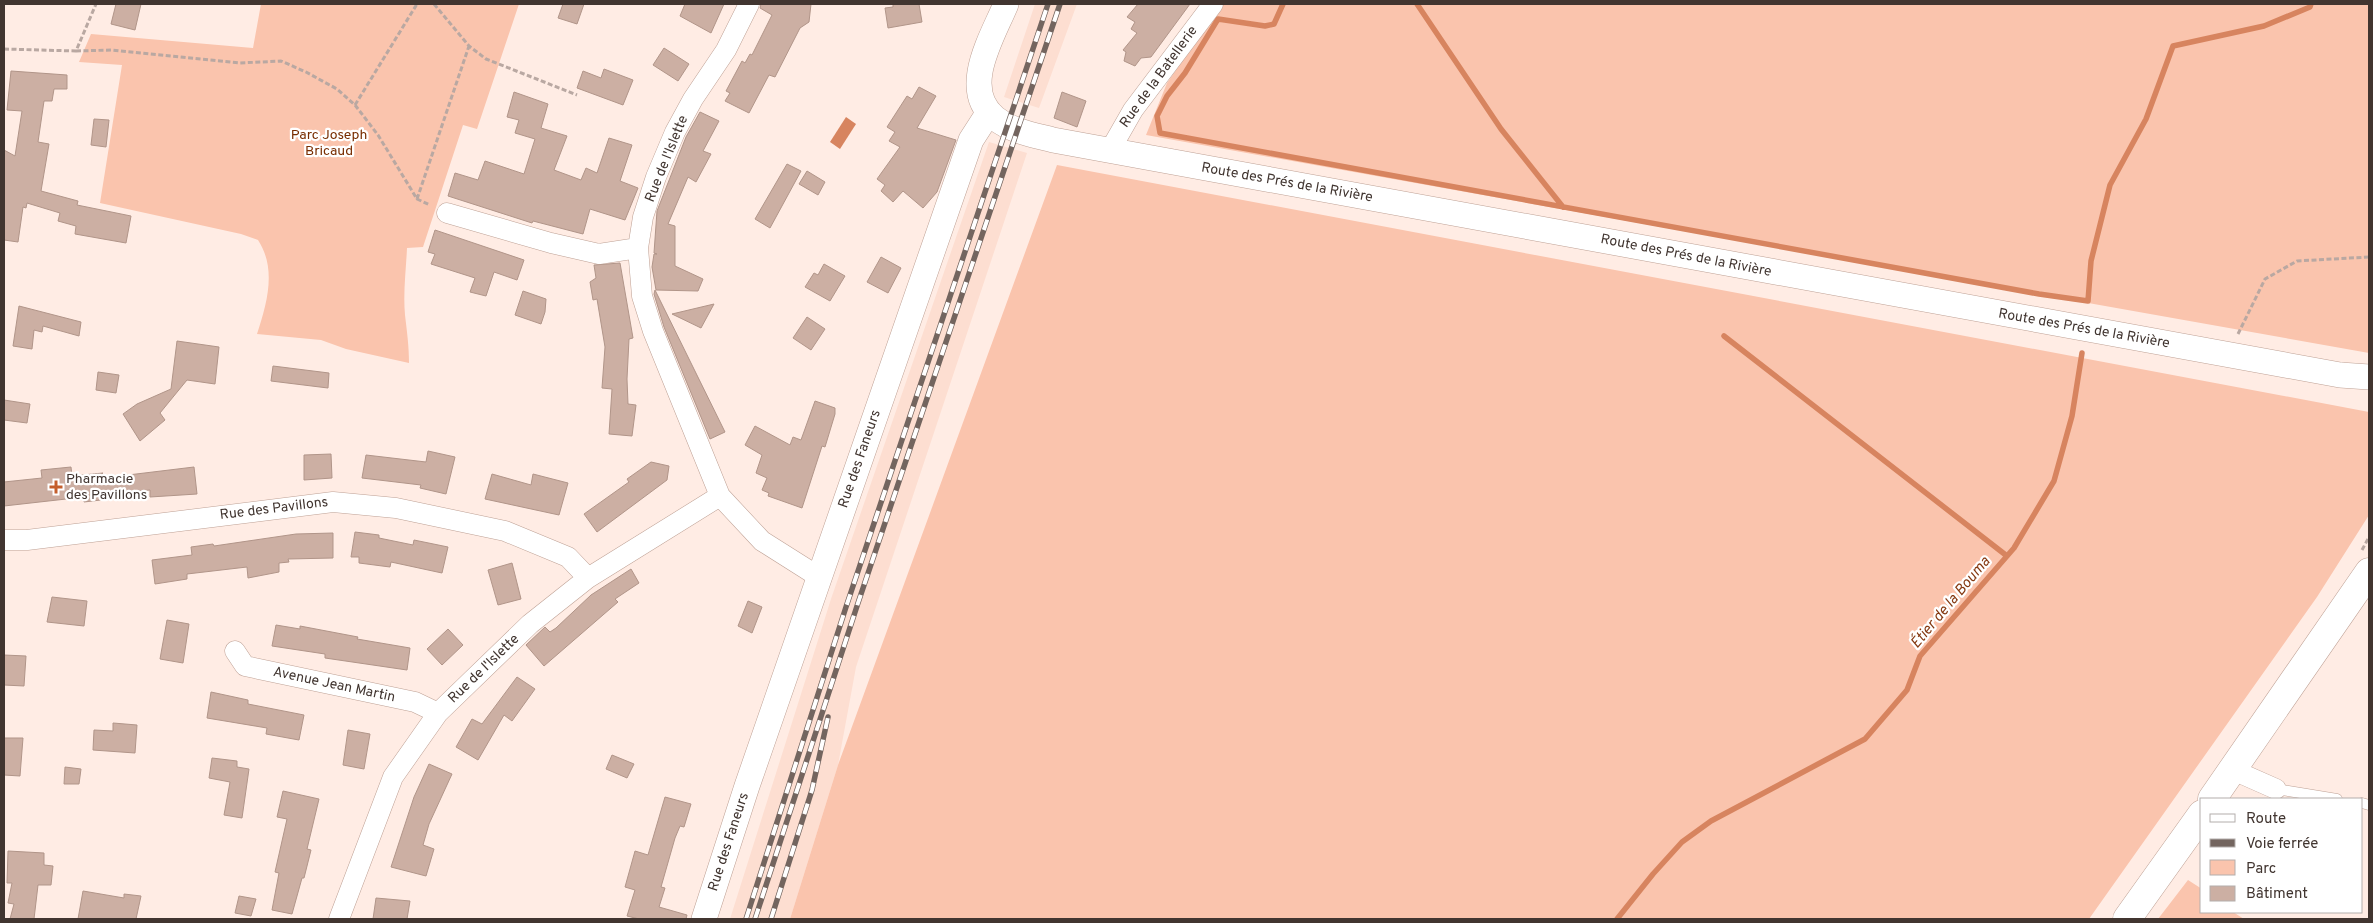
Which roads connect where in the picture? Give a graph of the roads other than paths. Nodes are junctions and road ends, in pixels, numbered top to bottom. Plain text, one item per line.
1 (749, 4) edge
2 (1006, 4) edge
3 (1213, 4) edge
4 (989, 112) junction
5 (1109, 152) junction
6 (447, 213) road end
7 (638, 248) junction
8 (2340, 375) junction
9 (2369, 377) edge
10 (2369, 388) edge
11 (720, 496) junction
12 (4, 540) edge
13 (2369, 572) edge
14 (819, 577) junction
15 (588, 578) junction
16 (235, 651) dead end
17 (438, 713) junction
18 (2233, 770) junction
19 (2276, 789) joint
20 (2213, 798) edge
21 (2331, 798) edge
22 (2200, 817) edge
23 (339, 919) edge
24 (704, 919) edge
25 (2127, 919) edge

1 - 7 street, Rue de l'Islette
2 - 4 street
3 - 5 street, Rue de la Batellerie
4 - 5 street, Route des Prés de la Rivière
4 - 14 street, Rue des Faneurs
5 - 8 street, Route des Prés de la Rivière
6 - 7 street
7 - 11 street, Rue de l'Islette
8 - 9 street, Route des Prés de la Rivière
8 - 10 street, Route des Prés de la Rivière
11 - 14 street, Rue de l'Islette
11 - 15 street, Rue de l'Islette
12 - 15 street, Rue des Pavillons
13 - 18 main road
14 - 24 street, Rue des Faneurs
15 - 17 street, Rue de l'Islette
16 - 17 street, Avenue Jean Martin
17 - 23 street, Rue de l'Islette
18 - 19 street
18 - 20 main road
19 - 21 lane
22 - 25 main road

